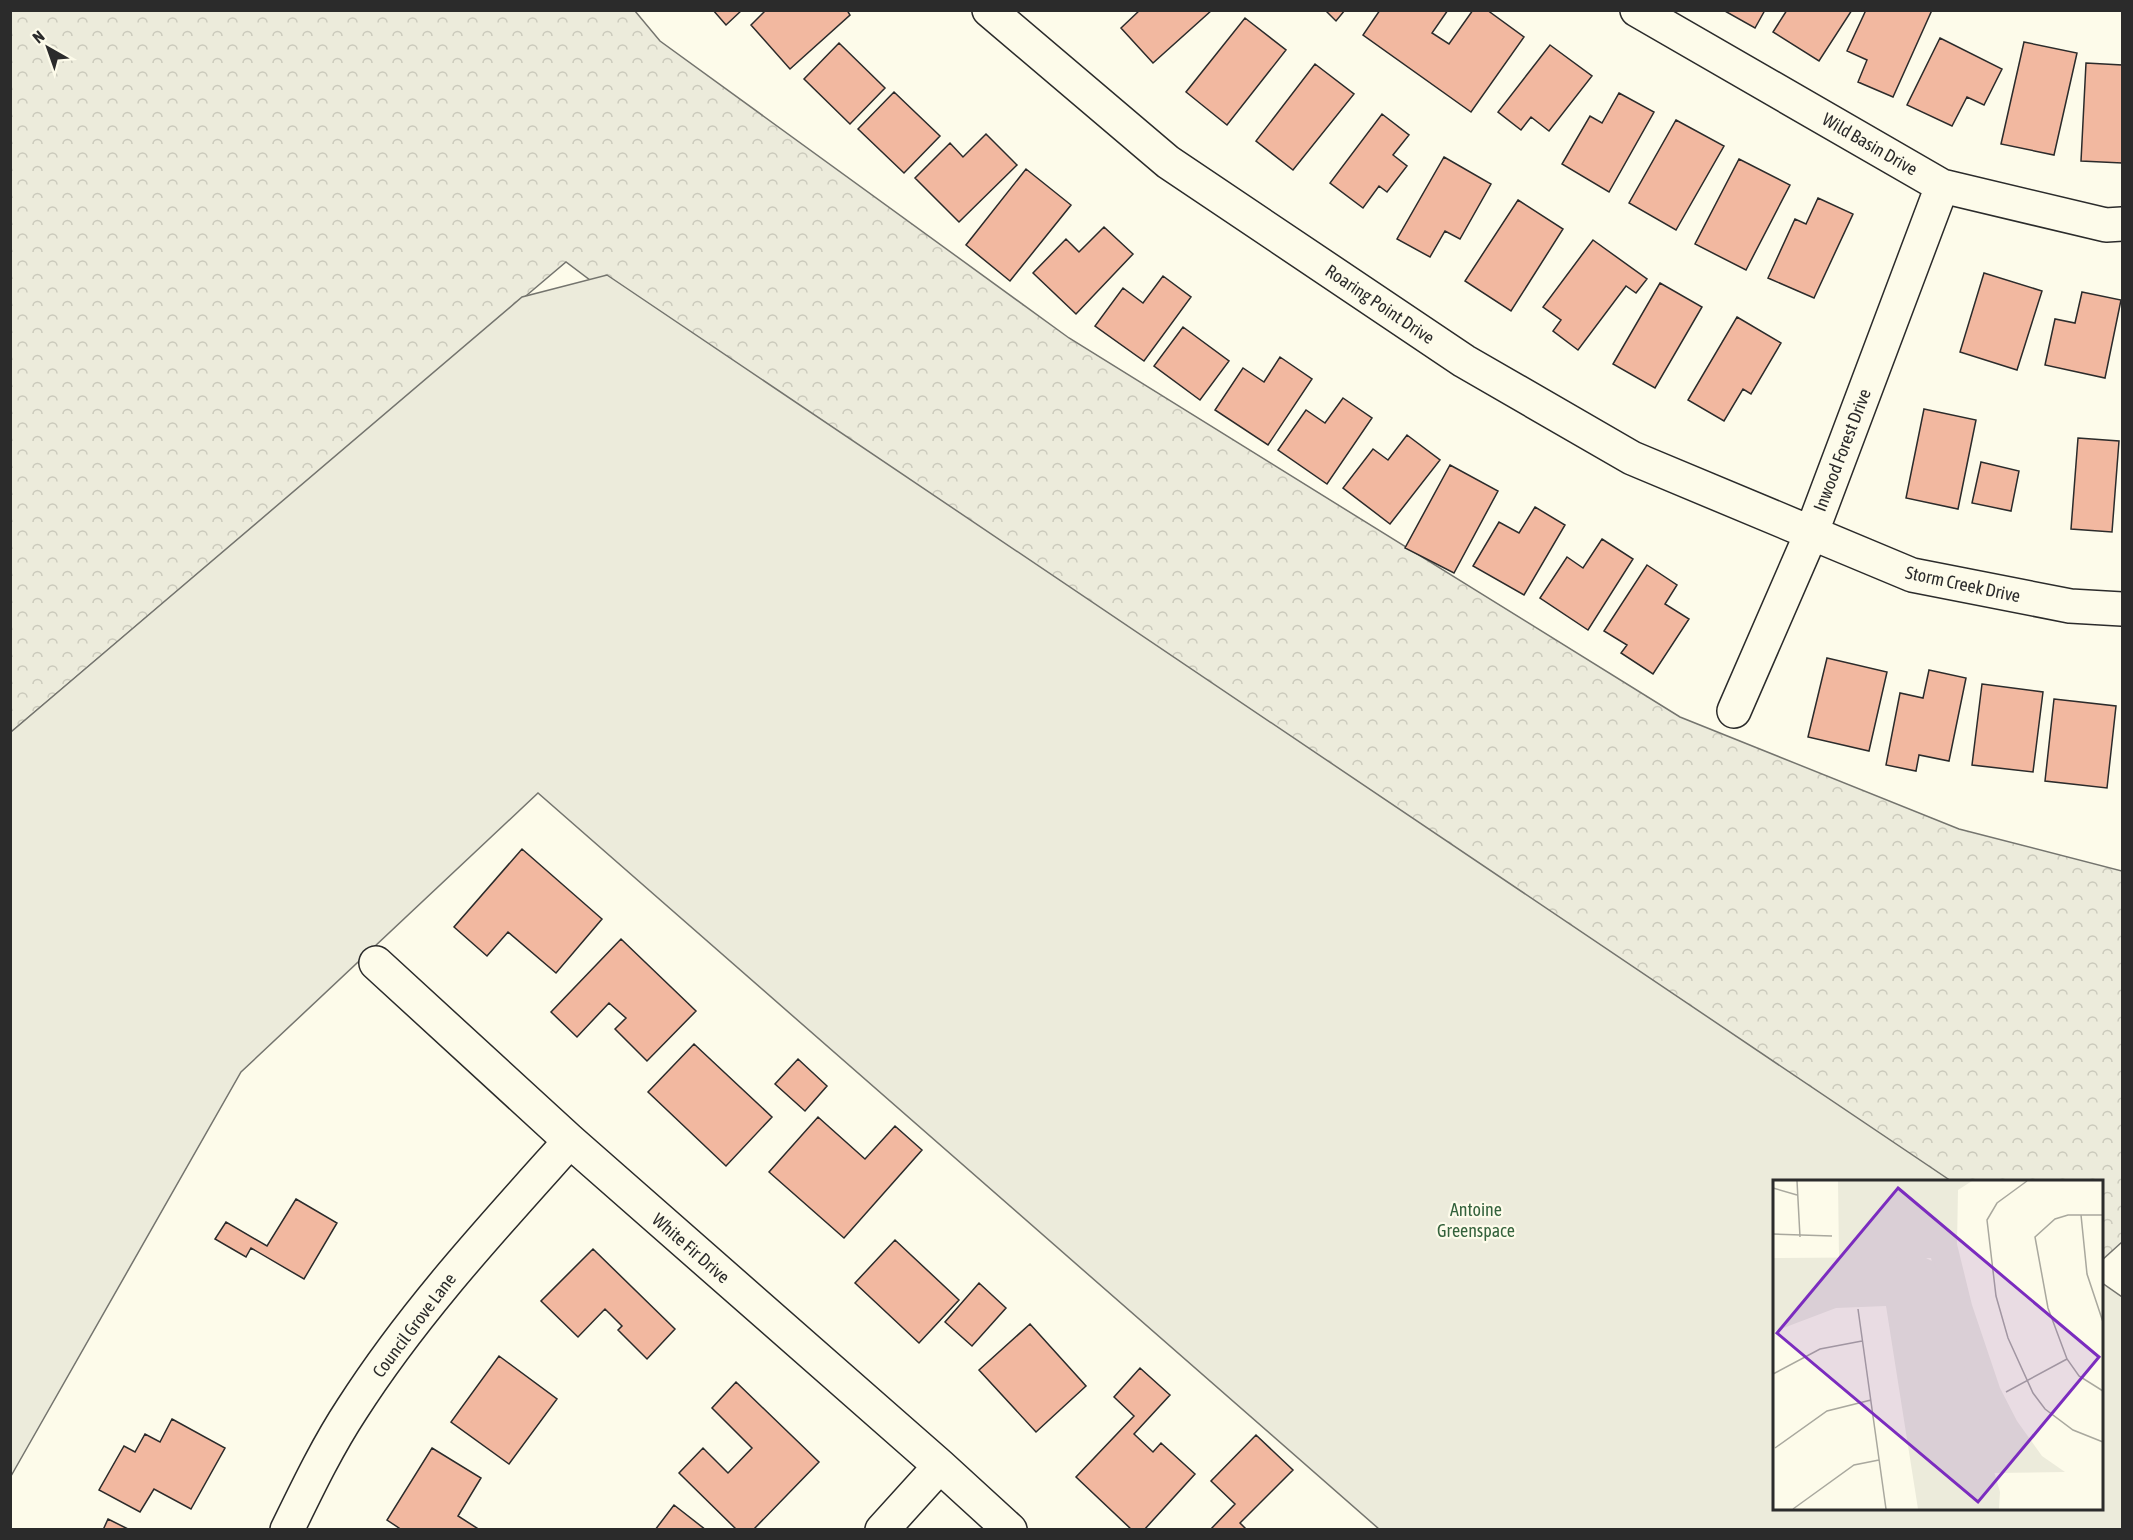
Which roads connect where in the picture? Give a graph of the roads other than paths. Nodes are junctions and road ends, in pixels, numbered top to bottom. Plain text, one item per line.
1 (989, 10) edge
2 (1638, 10) edge
3 (1942, 186) junction
4 (2122, 225) edge
5 (1811, 534) junction
6 (2122, 609) edge
7 (1734, 711) dead end
8 (376, 963) dead end
9 (570, 1141) junction
10 (940, 1466) junction
11 (287, 1530) edge
12 (882, 1530) edge
13 (1010, 1530) edge

1 - 5 street, Roaring Point Drive
2 - 3 street, Wild Basin Drive
3 - 4 street, Wild Basin Drive
3 - 5 street, Inwood Forest Drive
5 - 6 street, Storm Creek Drive
5 - 7 street, Inwood Forest Drive
8 - 9 street, White Fir Drive
9 - 10 street, White Fir Drive
9 - 11 street, Council Grove Lane
10 - 12 street
10 - 13 street, White Fir Drive

